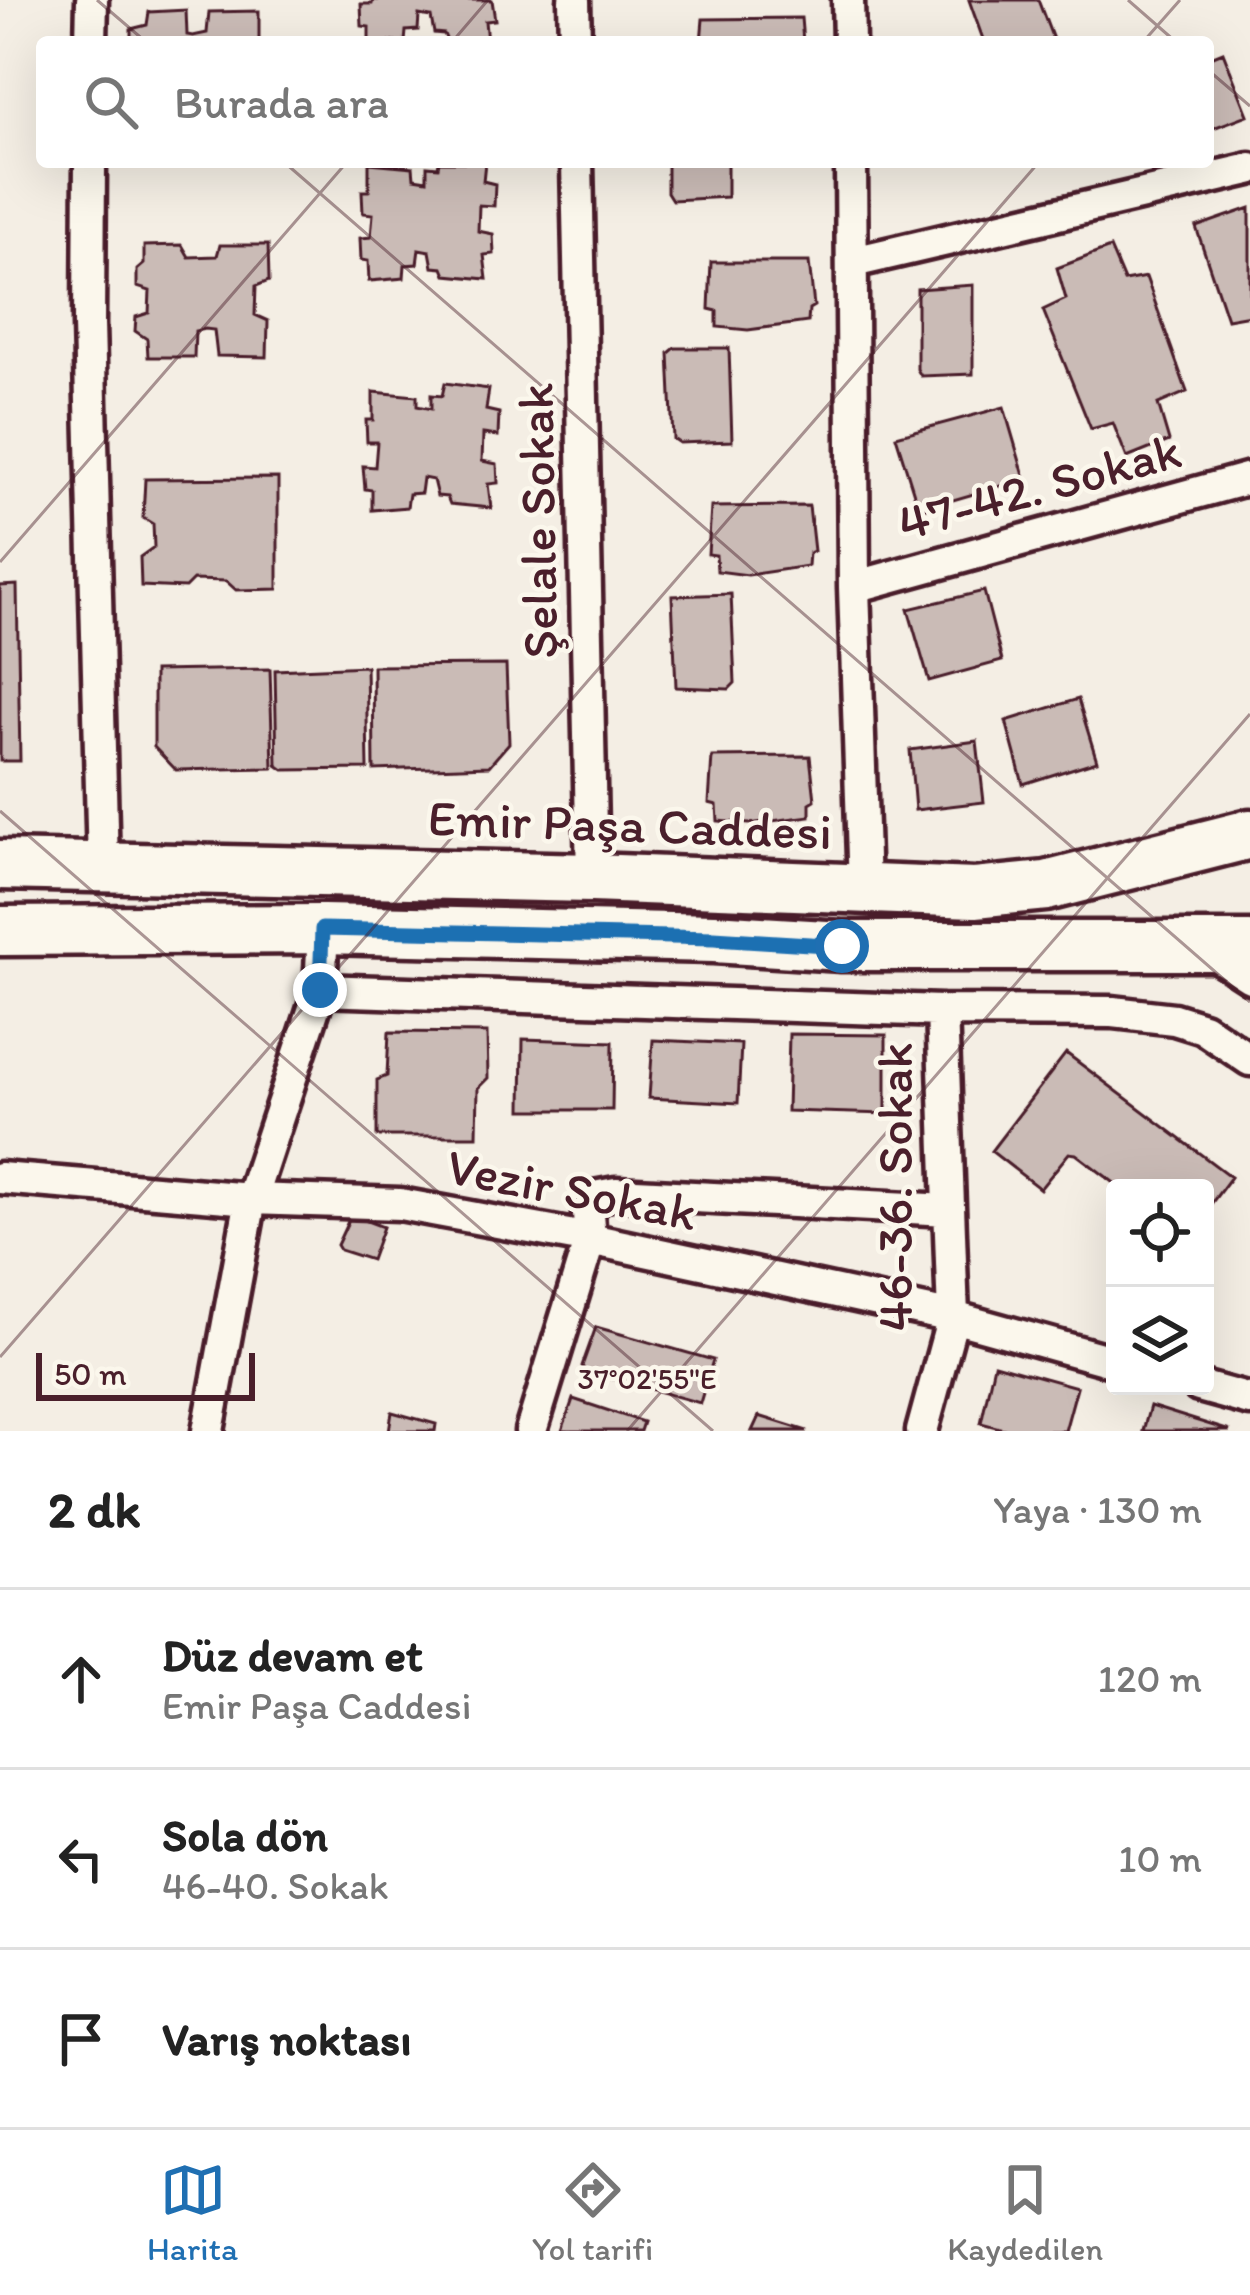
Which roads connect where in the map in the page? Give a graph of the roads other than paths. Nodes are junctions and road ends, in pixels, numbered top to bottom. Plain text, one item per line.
1 (92, 0) edge
2 (574, 0) edge
3 (848, 0) edge
4 (91, 36) edge
5 (575, 36) edge
6 (849, 36) edge
7 (90, 168) edge
8 (578, 168) edge
9 (851, 168) edge
10 (1250, 170) edge
11 (853, 262) junction
12 (1250, 478) edge
13 (854, 587) junction
14 (1250, 835) edge
15 (0, 865) edge
16 (103, 866) junction
17 (592, 878) junction
18 (864, 888) junction
19 (322, 929) junction
20 (0, 931) edge
21 (1198, 944) junction
22 (1250, 946) edge
23 (1250, 977) edge
24 (320, 990) junction
25 (942, 1012) junction
26 (1250, 1060) edge
27 (0, 1178) edge
28 (251, 1199) junction
29 (949, 1210) junction
30 (590, 1240) junction
31 (953, 1317) junction
32 (1106, 1360) edge
33 (1214, 1390) edge
34 (1250, 1400) edge
35 (208, 1431) edge
36 (531, 1431) edge
37 (922, 1431) edge

1 - 4 street
2 - 5 street
3 - 6 street
7 - 16 street
8 - 17 street, Şelale Sokak
9 - 11 street
10 - 11 street
11 - 13 street
12 - 13 street, 47-42. Sokak
13 - 18 street
14 - 18 main road, Emir Paşa Caddesi
15 - 16 main road, Emir Paşa Caddesi
16 - 17 main road, Emir Paşa Caddesi
17 - 18 main road, Emir Paşa Caddesi
19 - 20 main road
19 - 21 main road
19 - 24 street
21 - 22 main road
21 - 23 street
24 - 25 street
24 - 28 street
25 - 26 street
25 - 29 street, 46-36. Sokak
27 - 28 street, Vezir Sokak
28 - 30 street, Vezir Sokak
28 - 35 street
29 - 30 street
29 - 31 street, 46-36. Sokak
30 - 31 street, Vezir Sokak
30 - 36 street
31 - 32 street, Vezir Sokak
31 - 37 street, 46-36. Sokak
33 - 34 street

